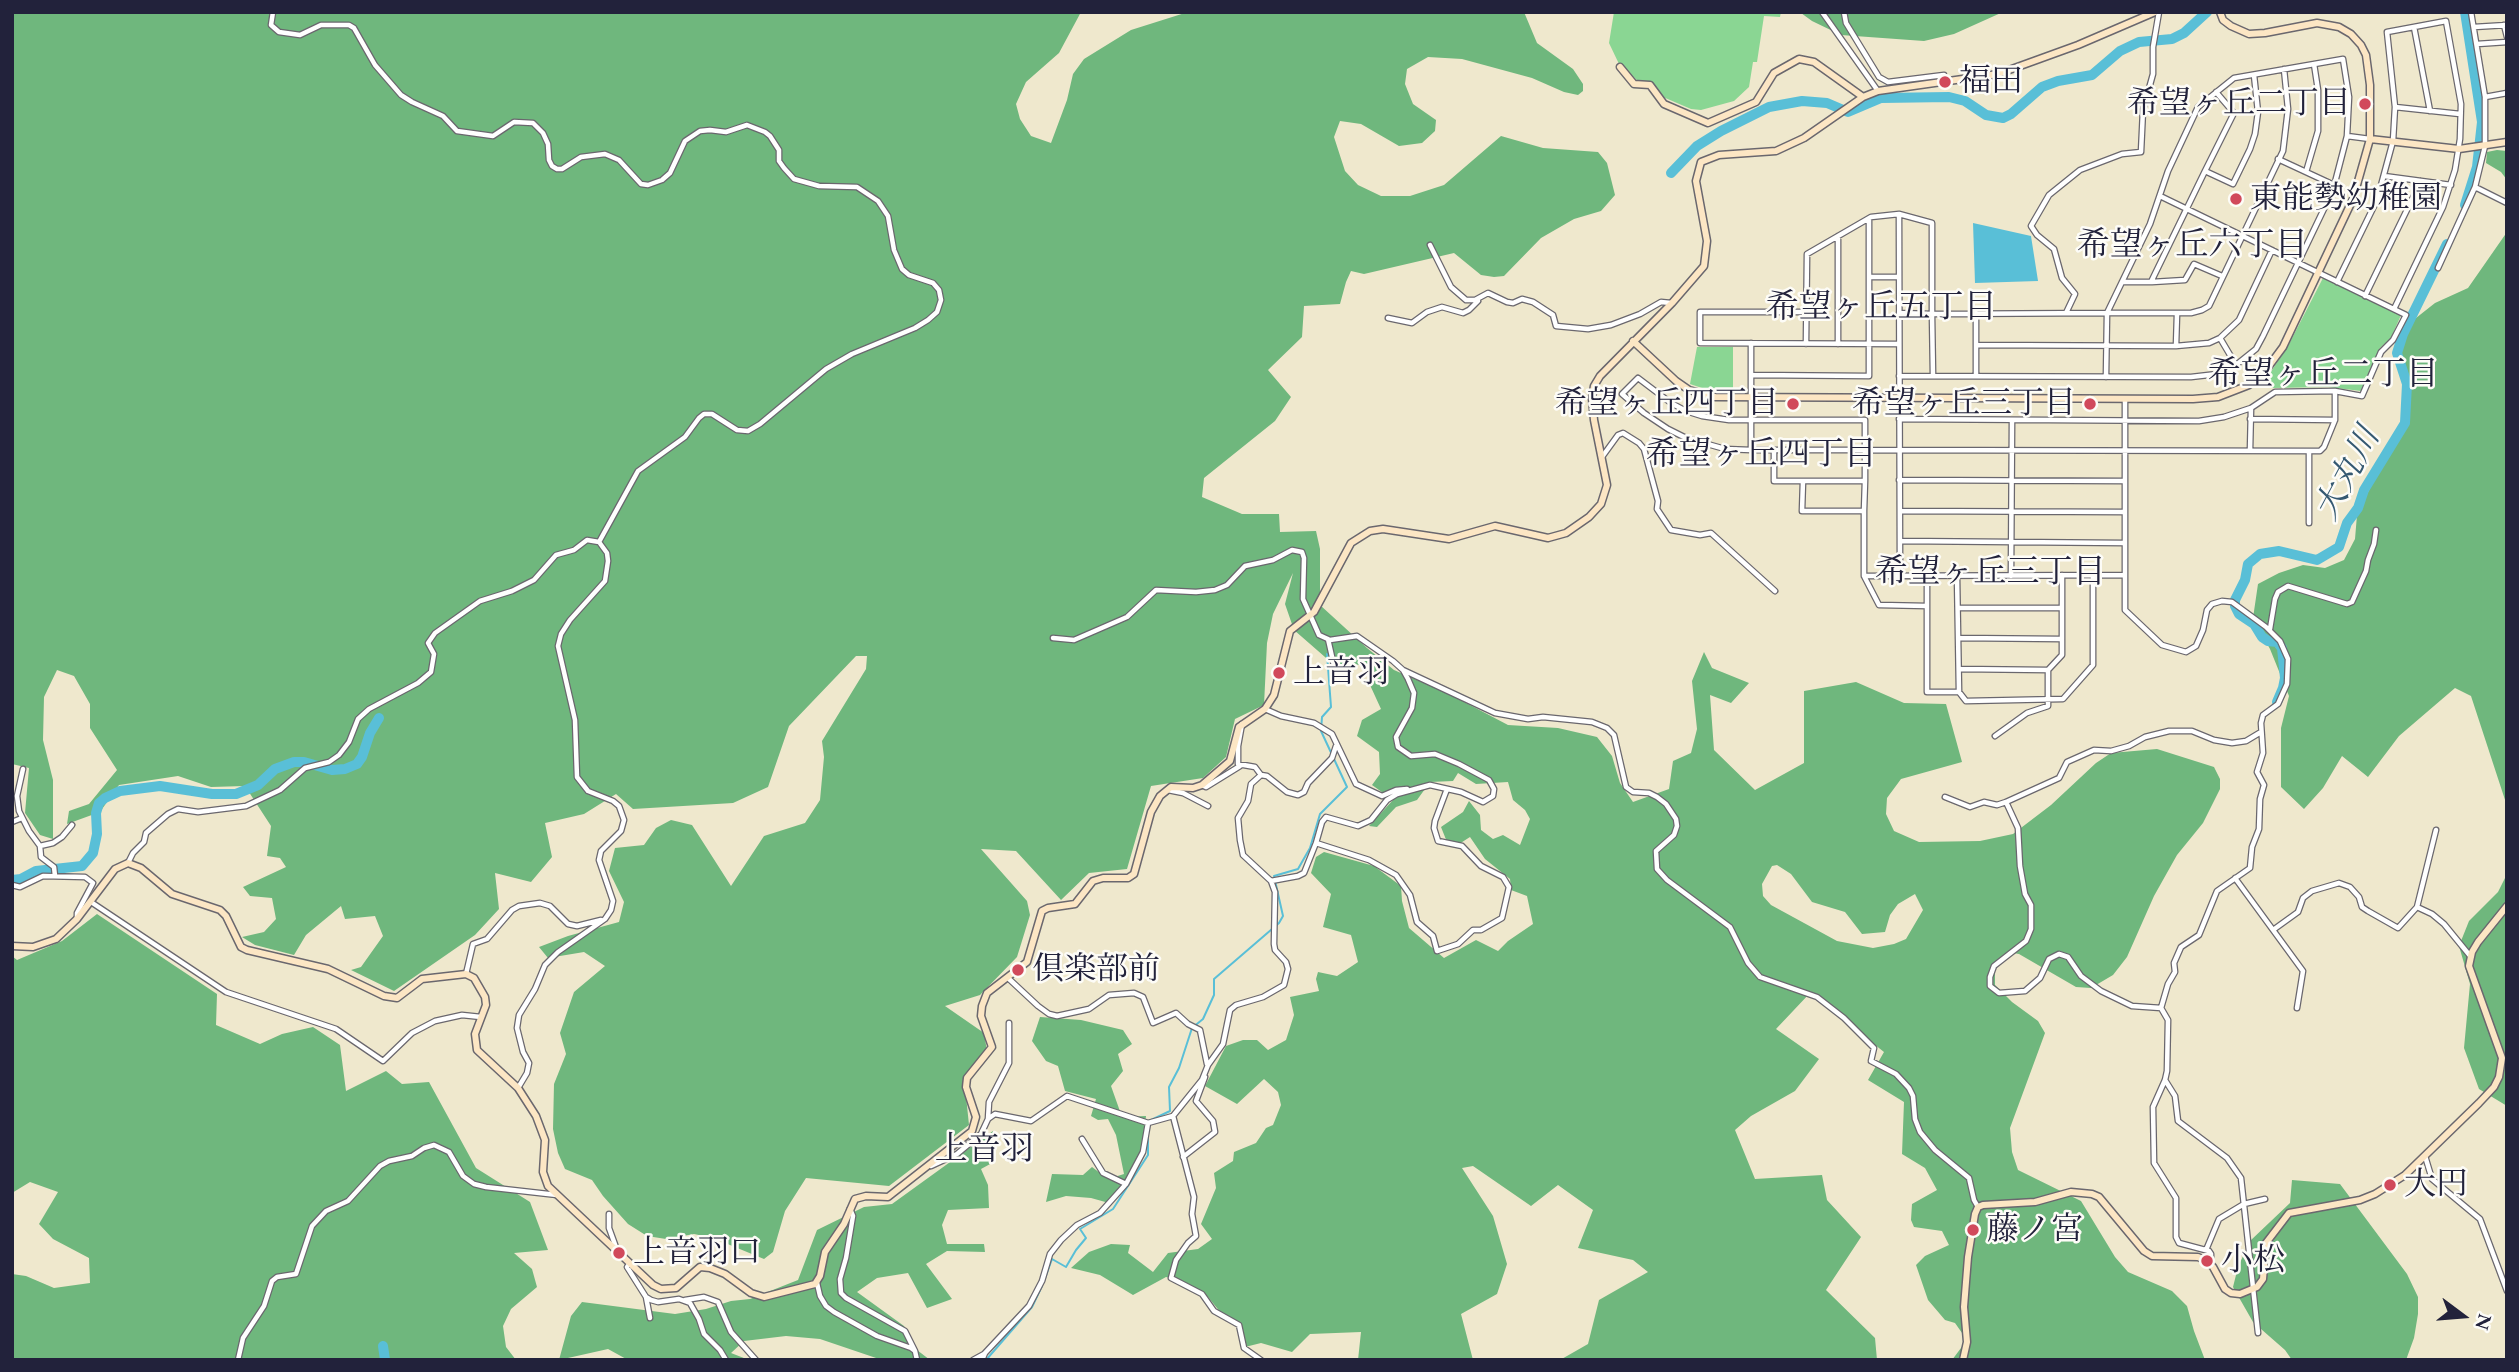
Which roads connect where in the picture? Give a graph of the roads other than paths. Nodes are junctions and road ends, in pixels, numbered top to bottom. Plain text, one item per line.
1 (273, 12) edge
2 (1822, 12) edge
3 (1844, 12) edge
4 (2134, 12) edge
5 (2157, 12) edge
6 (2471, 12) edge
7 (2220, 14) edge
8 (2136, 21) junction
9 (2506, 25) edge
10 (2414, 27) junction
11 (2474, 27) junction
12 (2507, 37) edge
13 (2507, 42) edge
14 (2477, 44) junction
15 (2314, 64) junction
16 (1620, 67) dead end
17 (2284, 69) junction
18 (1944, 75) dead end
19 (2254, 75) junction
20 (1878, 91) junction
21 (2216, 92) junction
22 (2507, 93) edge
23 (1863, 97) junction
24 (2486, 97) junction
25 (2395, 107) junction
26 (2430, 111) junction
27 (2461, 114) junction
28 (2347, 136) junction
29 (2370, 139) junction
30 (2393, 141) junction
31 (2507, 142) edge
32 (2481, 147) junction
33 (2459, 149) junction
34 (2278, 159) junction
35 (2205, 171) junction
36 (2306, 172) junction
37 (2384, 176) junction
38 (2421, 181) junction
39 (2334, 185) junction
40 (2451, 185) junction
41 (2475, 187) junction
42 (2160, 196) junction
43 (2507, 203) edge
44 (2187, 209) junction
45 (1899, 214) junction
46 (1869, 219) junction
47 (1838, 236) junction
48 (2242, 236) junction
49 (1430, 245) dead end
50 (2272, 250) junction
51 (2298, 263) junction
52 (2438, 268) dead end
53 (2318, 273) junction
54 (2222, 276) junction
55 (1869, 277) junction
56 (1899, 277) junction
57 (2122, 282) junction
58 (2151, 282) junction
59 (2337, 282) junction
60 (2365, 296) junction
61 (1481, 297) junction
62 (1672, 303) junction
63 (2394, 309) junction
64 (1806, 312) junction
65 (1899, 313) junction
66 (1976, 313) junction
67 (2066, 313) junction
68 (2107, 313) junction
69 (1932, 314) junction
70 (2177, 314) junction
71 (1388, 317) dead end
72 (2220, 338) junction
73 (1633, 341) junction
74 (1751, 344) junction
75 (1806, 344) junction
76 (1839, 344) junction
77 (1869, 344) junction
78 (1899, 344) junction
79 (1976, 345) junction
80 (2107, 345) junction
81 (2176, 346) junction
82 (2236, 365) junction
83 (1751, 374) junction
84 (1899, 376) junction
85 (1933, 376) junction
86 (1976, 376) junction
87 (2106, 377) junction
88 (2335, 391) junction
89 (1751, 397) junction
90 (1899, 398) junction
91 (2125, 399) junction
92 (2251, 408) junction
93 (1899, 419) junction
94 (2250, 419) junction
95 (1751, 420) junction
96 (2012, 420) junction
97 (2125, 420) junction
98 (2335, 421) junction
99 (1751, 450) junction
100 (1774, 450) junction
101 (1865, 450) junction
102 (1899, 450) junction
103 (2012, 450) junction
104 (2125, 451) junction
105 (2249, 451) junction
106 (2309, 451) junction
107 (1601, 457) junction
108 (1899, 480) junction
109 (1802, 481) junction
110 (1865, 481) junction
111 (2012, 481) junction
112 (2125, 481) junction
113 (1864, 511) junction
114 (1899, 511) junction
115 (2011, 512) junction
116 (2125, 512) junction
117 (2309, 523) dead end
118 (2376, 530) dead end
119 (1900, 541) junction
120 (599, 542) junction
121 (2011, 542) junction
122 (2125, 543) junction
123 (2063, 575) junction
124 (2093, 575) junction
125 (2125, 575) junction
126 (1864, 576) junction
127 (1900, 576) junction
128 (1927, 576) junction
129 (1957, 576) junction
130 (2011, 576) junction
131 (1775, 591) dead end
132 (1927, 606) junction
133 (1958, 608) junction
134 (2062, 608) junction
135 (1310, 617) junction
136 (2269, 630) junction
137 (1054, 638) dead end
138 (1958, 638) junction
139 (1328, 639) junction
140 (2062, 639) junction
141 (1959, 669) junction
142 (1403, 670) junction
143 (2048, 670) junction
144 (1337, 679) dead end
145 (1959, 692) junction
146 (2047, 700) junction
147 (1265, 709) junction
148 (1242, 724) junction
149 (2260, 732) junction
150 (1995, 736) dead end
151 (1336, 745) junction
152 (1240, 766) junction
153 (23, 769) dead end
154 (1261, 775) junction
155 (1202, 785) junction
156 (1167, 789) junction
157 (1415, 789) junction
158 (1447, 789) junction
159 (1945, 797) dead end
160 (2006, 802) junction
161 (1208, 806) dead end
162 (22, 818) junction
163 (12, 822) edge
164 (72, 825) dead end
165 (2436, 830) dead end
166 (1316, 843) junction
167 (40, 846) junction
168 (128, 863) junction
169 (55, 876) junction
170 (2235, 878) junction
171 (1271, 881) junction
172 (12, 886) edge
173 (91, 902) junction
174 (2507, 905) edge
175 (2417, 907) junction
176 (78, 919) junction
177 (605, 919) junction
178 (2273, 930) junction
179 (12, 946) edge
180 (2471, 957) junction
181 (466, 974) junction
182 (1008, 978) junction
183 (2161, 1008) junction
184 (2297, 1008) dead end
185 (481, 1017) junction
186 (1009, 1023) dead end
187 (1208, 1065) junction
188 (1205, 1073) junction
189 (2165, 1080) junction
190 (518, 1088) junction
191 (1173, 1116) junction
192 (988, 1119) junction
193 (1148, 1123) junction
194 (1082, 1139) dead end
195 (2425, 1156) junction
196 (1183, 1157) junction
197 (923, 1167) junction
198 (1126, 1184) junction
199 (558, 1195) junction
200 (2265, 1199) dead end
201 (2244, 1204) junction
202 (1978, 1207) junction
203 (850, 1208) junction
204 (609, 1214) dead end
205 (2206, 1250) junction
206 (617, 1251) junction
207 (630, 1263) junction
208 (2210, 1265) junction
209 (817, 1282) junction
210 (2252, 1290) junction
211 (2507, 1291) edge
212 (646, 1297) junction
213 (685, 1300) junction
214 (650, 1318) dead end
215 (2258, 1333) dead end
216 (915, 1351) junction
217 (985, 1353) junction
218 (238, 1360) edge
219 (726, 1360) edge
220 (756, 1360) edge
221 (917, 1360) edge
222 (973, 1360) edge
223 (982, 1360) edge
224 (1261, 1360) edge
225 (1963, 1360) edge

1 - 120 street
2 - 20 street
3 - 18 street
4 - 8 street
5 - 8 main road
5 - 67 street
6 - 11 street
7 - 29 main road
8 - 20 main road
9 - 11 street
9 - 12 street
10 - 25 street
10 - 26 street
10 - 27 street
11 - 14 street
13 - 14 street
14 - 24 street
15 - 17 street
15 - 28 street
15 - 36 street
16 - 23 main road
17 - 19 street
17 - 34 street
19 - 21 street
19 - 35 street
20 - 23 main road
21 - 35 street
21 - 42 street
22 - 24 street
23 - 62 main road
24 - 32 street
25 - 26 street
25 - 30 street
26 - 27 street
27 - 33 street
28 - 29 street
28 - 39 street
29 - 30 main road
29 - 53 main road
30 - 33 main road
30 - 37 street
31 - 32 main road
32 - 33 main road
32 - 41 street
33 - 40 street
34 - 36 street
34 - 48 street
35 - 44 street
36 - 39 street
37 - 38 street
37 - 59 street
38 - 40 street
38 - 60 street
39 - 51 street
40 - 63 street
41 - 43 street
41 - 52 street
42 - 44 street
42 - 57 street
44 - 48 street
44 - 58 street
45 - 46 street
45 - 56 street
45 - 69 street
46 - 47 street
46 - 55 street
47 - 64 street
47 - 76 street
48 - 50 street
48 - 54 street
49 - 61 street
50 - 51 street
50 - 72 street
51 - 53 street
51 - 82 street
53 - 59 street
53 - 91 main road
54 - 58 street
54 - 70 street
55 - 56 street
55 - 77 street
56 - 65 street
57 - 58 street
57 - 68 street
59 - 60 street
60 - 63 street
61 - 62 street
61 - 71 street
62 - 73 main road
63 - 88 street
64 - 74 street
64 - 75 street
65 - 69 street
65 - 78 street
66 - 67 street
66 - 69 street
66 - 79 street
67 - 68 street
68 - 70 street
68 - 80 street
69 - 85 street
70 - 81 street
72 - 81 street
72 - 82 street
73 - 89 main road
73 - 107 main road
74 - 75 street
74 - 83 street
75 - 76 street
76 - 77 street
77 - 78 street
77 - 83 street
78 - 84 street
79 - 80 street
79 - 86 street
80 - 81 street
80 - 87 street
82 - 87 street
83 - 89 street
84 - 85 street
84 - 90 street
85 - 86 street
86 - 87 street
88 - 92 street
88 - 98 street
89 - 90 main road
89 - 95 street
90 - 91 main road
90 - 93 street
91 - 97 street
92 - 94 street
92 - 97 street
93 - 96 street
93 - 102 street
94 - 98 street
94 - 105 street
95 - 99 street
95 - 99 street
95 - 101 street
96 - 97 street
96 - 103 street
97 - 104 street
98 - 106 street
99 - 100 street
100 - 101 street
100 - 109 street
101 - 102 street
101 - 110 street
102 - 103 street
102 - 108 street
103 - 104 street
103 - 111 street
104 - 105 street
104 - 112 street
105 - 106 street
106 - 117 street
107 - 131 street
107 - 135 main road
108 - 111 street
108 - 114 street
109 - 110 street
109 - 113 street
110 - 113 street
111 - 112 street
111 - 115 street
112 - 116 street
113 - 126 street
114 - 115 street
114 - 119 street
115 - 116 street
115 - 121 street
116 - 122 street
118 - 136 street
119 - 121 street
119 - 127 street
120 - 168 street
120 - 177 street
121 - 122 street
121 - 130 street
122 - 125 street
123 - 124 street
123 - 130 street
123 - 134 street
124 - 125 street
124 - 146 street
125 - 136 street
126 - 127 street
126 - 132 street
127 - 128 street
128 - 129 street
128 - 132 street
129 - 130 street
129 - 133 street
132 - 145 street
133 - 134 street
133 - 138 street
134 - 140 street
135 - 137 street
135 - 139 street
135 - 147 main road
136 - 149 street
138 - 140 street
138 - 141 street
139 - 142 street
139 - 144 street
140 - 143 street
141 - 143 street
141 - 145 street
142 - 158 street
142 - 202 street
143 - 146 street
145 - 146 street
146 - 150 street
147 - 148 main road
147 - 151 street
148 - 152 street
148 - 155 main road
149 - 160 street
149 - 170 street
151 - 154 street
151 - 157 street
152 - 154 street
152 - 155 street
153 - 162 street
154 - 171 street
155 - 156 main road
156 - 161 street
156 - 182 main road
157 - 158 street
157 - 166 street
158 - 166 street
159 - 160 street
160 - 183 street
162 - 163 street
162 - 167 street
164 - 167 street
165 - 175 street
166 - 171 street
167 - 169 street
168 - 173 main road
168 - 181 main road
169 - 172 street
169 - 176 street
170 - 178 street
170 - 183 street
171 - 187 street
173 - 176 main road
173 - 185 street
174 - 180 main road
175 - 178 street
175 - 180 street
176 - 179 main road
177 - 181 street
177 - 190 street
178 - 184 street
180 - 195 main road
181 - 185 main road
182 - 187 street
182 - 197 main road
183 - 189 street
185 - 190 main road
186 - 192 street
187 - 188 street
188 - 191 street
188 - 196 street
189 - 201 street
189 - 205 street
190 - 199 main road
191 - 193 street
191 - 196 street
192 - 193 street
192 - 197 street
193 - 198 street
194 - 198 street
195 - 210 main road
195 - 211 street
196 - 224 street
197 - 203 main road
198 - 217 street
199 - 206 main road
199 - 218 street
200 - 201 street
201 - 205 street
201 - 210 street
202 - 208 main road
202 - 225 main road
203 - 209 main road
203 - 216 street
204 - 206 street
205 - 208 street
206 - 207 main road
207 - 209 main road
207 - 212 street
208 - 210 main road
209 - 216 street
210 - 215 street
212 - 213 street
212 - 214 street
213 - 219 street
213 - 220 street
216 - 221 street
217 - 222 street
217 - 223 street

